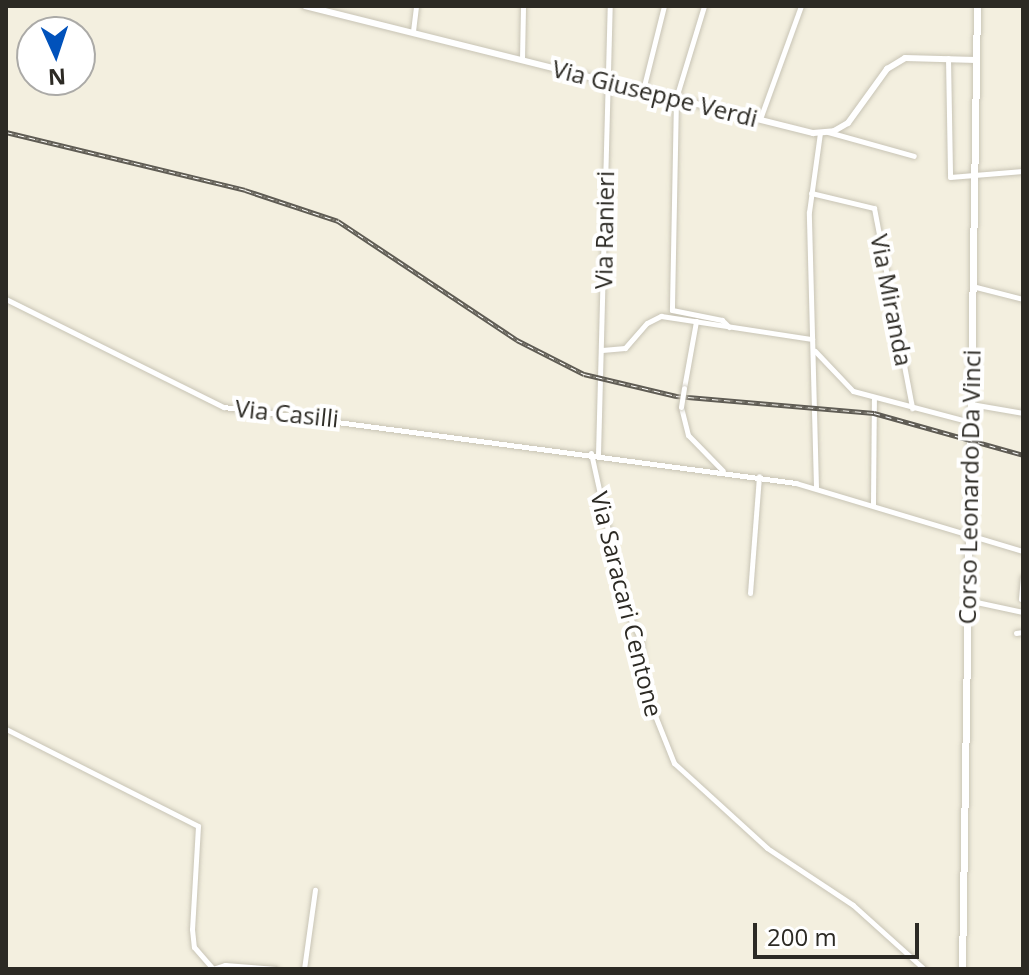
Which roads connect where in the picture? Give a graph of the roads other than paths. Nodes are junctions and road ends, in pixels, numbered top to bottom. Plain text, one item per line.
1 (305, 6) edge
2 (416, 6) edge
3 (523, 6) edge
4 (610, 6) edge
5 (664, 6) edge
6 (704, 6) edge
7 (801, 6) edge
8 (977, 6) edge
9 (413, 31) junction
10 (948, 57) junction
11 (522, 60) junction
12 (976, 60) junction
13 (606, 81) junction
14 (643, 90) junction
15 (676, 98) junction
16 (760, 119) junction
17 (824, 132) junction
18 (914, 156) dead end
19 (1023, 171) edge
20 (974, 174) junction
21 (811, 193) junction
22 (972, 286) junction
23 (6, 299) edge
24 (1023, 299) edge
25 (696, 321) junction
26 (729, 327) junction
27 (812, 339) junction
28 (602, 350) junction
29 (814, 351) junction
30 (874, 397) junction
31 (970, 403) junction
32 (912, 408) junction
33 (1023, 413) edge
34 (970, 422) junction
35 (594, 454) junction
36 (724, 472) junction
37 (759, 476) junction
38 (816, 487) junction
39 (873, 504) junction
40 (968, 535) junction
41 (1023, 551) edge
42 (1023, 577) edge
43 (750, 593) dead end
44 (1021, 599) dead end
45 (967, 600) junction
46 (1023, 612) edge
47 (6, 729) edge
48 (315, 890) dead end
49 (213, 969) edge
50 (276, 969) edge
51 (304, 969) edge
52 (924, 969) edge
53 (962, 969) edge

1 - 9 street, Via Giuseppe Verdi
2 - 9 street
3 - 11 street
4 - 13 street, Via Ranieri
5 - 14 street
6 - 15 street
7 - 16 street
8 - 12 main road, Corso Leonardo Da Vinci
9 - 11 street, Via Giuseppe Verdi
10 - 12 street
10 - 17 street
10 - 20 street
11 - 13 street, Via Giuseppe Verdi
12 - 20 main road, Corso Leonardo Da Vinci
13 - 14 street, Via Giuseppe Verdi
13 - 28 street, Via Ranieri
14 - 15 street, Via Giuseppe Verdi
15 - 16 street, Via Giuseppe Verdi
15 - 26 street
16 - 17 street, Via Giuseppe Verdi
17 - 18 street
17 - 21 street
19 - 20 street
20 - 22 main road, Corso Leonardo Da Vinci
21 - 27 street
21 - 32 street, Via Miranda
22 - 24 street
22 - 31 main road, Corso Leonardo Da Vinci
23 - 35 street, Via Casilli
25 - 26 street
25 - 28 street
25 - 36 street, bridge
26 - 27 street
27 - 29 street
28 - 35 street, Via Ranieri
29 - 30 street
29 - 38 street
30 - 32 street
30 - 39 street
31 - 33 street
31 - 34 main road, Corso Leonardo Da Vinci
32 - 34 street
34 - 40 main road, Corso Leonardo Da Vinci
35 - 36 street, Via Casilli
35 - 52 street, Via Saracari Centone
36 - 37 street, Via Casilli
37 - 38 street, Via Casilli
37 - 43 street
38 - 39 street, Via Casilli
39 - 40 street, Via Casilli
40 - 41 street, Via Casilli
40 - 45 main road, Corso Leonardo Da Vinci
42 - 44 street
45 - 46 street
45 - 53 main road, Corso Leonardo Da Vinci
47 - 49 street
48 - 51 street
49 - 50 street

